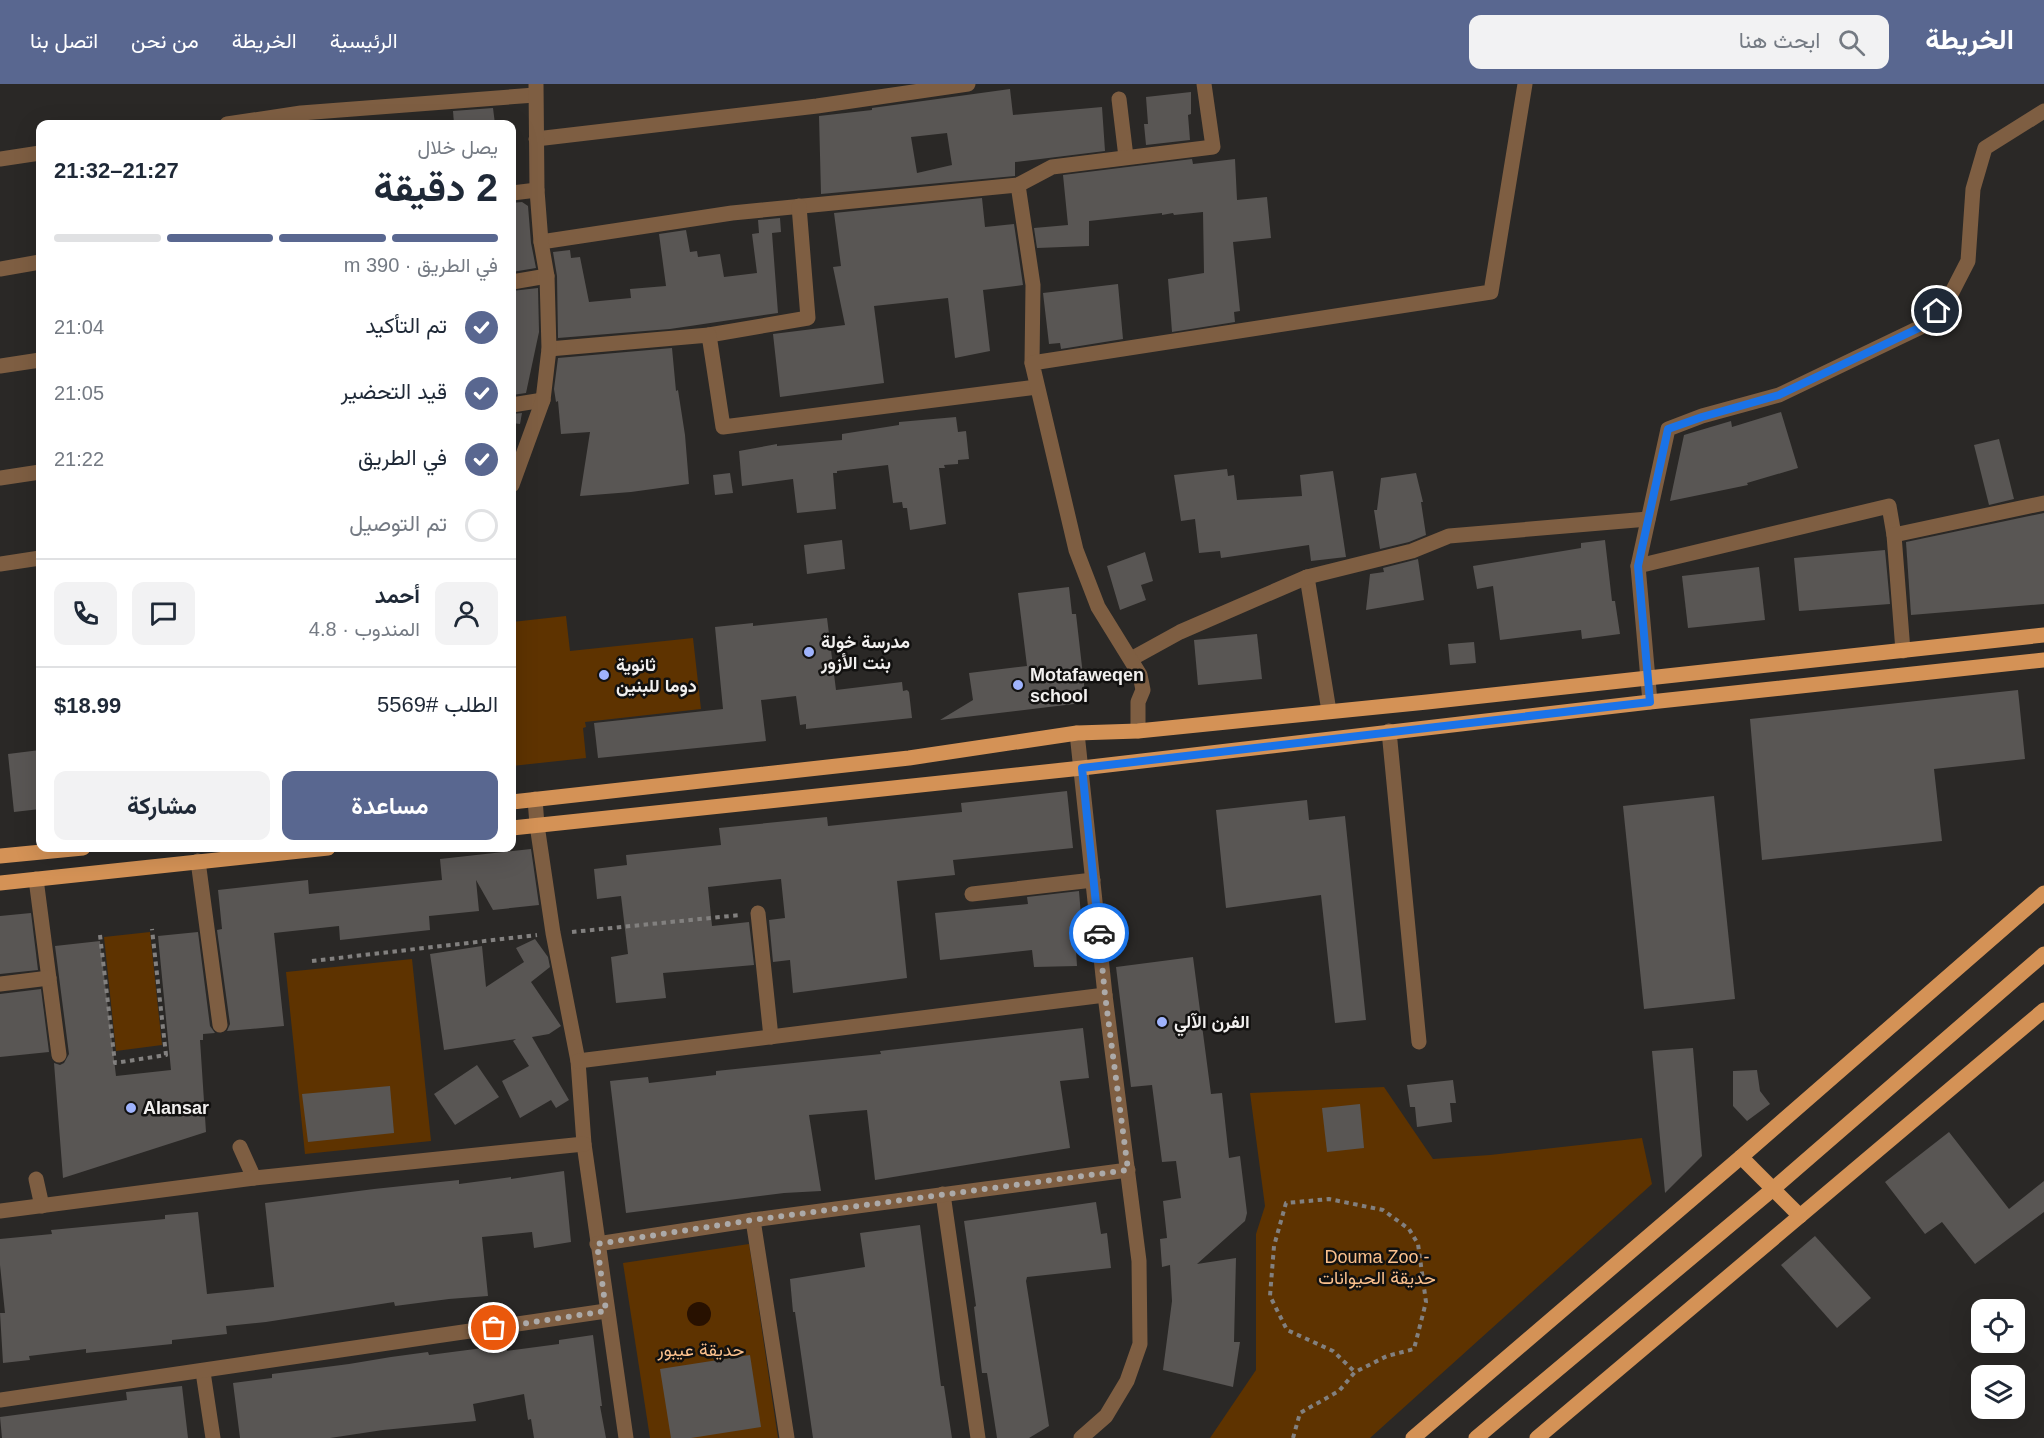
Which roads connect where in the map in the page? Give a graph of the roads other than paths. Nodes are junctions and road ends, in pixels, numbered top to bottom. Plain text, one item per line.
1 (968, 84) edge
2 (1204, 84) edge
3 (1525, 84) edge
4 (535, 89) edge
5 (1119, 99) dead end
6 (2044, 111) edge
7 (254, 120) edge
8 (536, 139) junction
9 (36, 154) edge
10 (1126, 157) junction
11 (0, 159) edge
12 (1018, 185) junction
13 (537, 190) junction
14 (516, 193) edge
15 (799, 206) junction
16 (541, 242) junction
17 (36, 263) edge
18 (0, 269) edge
19 (547, 276) junction
20 (516, 281) edge
21 (709, 335) junction
22 (549, 349) junction
23 (36, 361) edge
24 (1032, 363) junction
25 (0, 366) edge
26 (1037, 387) junction
27 (543, 400) junction
28 (516, 404) edge
29 (36, 473) edge
30 (516, 473) edge
31 (0, 478) edge
32 (2044, 503) edge
33 (1648, 519) junction
34 (1894, 535) junction
35 (36, 559) edge
36 (0, 564) edge
37 (1638, 566) junction
38 (1306, 578) junction
39 (2044, 635) edge
40 (1903, 651) junction
41 (1131, 659) junction
42 (2044, 660) edge
43 (1649, 678) junction
44 (1650, 702) junction
45 (1329, 711) junction
46 (1138, 731) junction
47 (1389, 731) junction
48 (1077, 733) junction
49 (1082, 768) junction
50 (535, 799) junction
51 (516, 801) edge
52 (537, 825) junction
53 (516, 828) edge
54 (42, 852) edge
55 (288, 852) edge
56 (0, 856) edge
57 (198, 861) junction
58 (36, 879) junction
59 (1093, 880) junction
60 (0, 883) edge
61 (2044, 893) edge
62 (972, 894) dead end
63 (758, 913) road end
64 (2044, 954) edge
65 (49, 978) junction
66 (0, 984) edge
67 (1105, 995) junction
68 (2044, 1010) edge
69 (220, 1025) dead end
70 (771, 1037) junction
71 (1419, 1042) dead end
72 (59, 1055) dead end
73 (578, 1061) junction
74 (584, 1144) junction
75 (240, 1147) dead end
76 (1741, 1157) junction
77 (1128, 1170) junction
78 (254, 1178) junction
79 (36, 1179) dead end
80 (1773, 1189) junction
81 (943, 1194) junction
82 (42, 1206) junction
83 (0, 1211) edge
84 (1800, 1216) junction
85 (753, 1220) junction
86 (597, 1244) junction
87 (606, 1311) junction
88 (203, 1372) junction
89 (0, 1400) edge
90 (213, 1438) edge
91 (626, 1438) edge
92 (787, 1438) edge
93 (978, 1438) edge
94 (1081, 1438) edge
95 (1413, 1438) edge
96 (1476, 1438) edge
97 (1537, 1438) edge

1 - 8 street
2 - 10 street
3 - 24 street
4 - 7 street
4 - 8 street
5 - 10 street
6 - 33 street
8 - 13 street
9 - 11 street
10 - 12 street
12 - 15 street
12 - 24 street
13 - 14 street
13 - 16 street
15 - 16 street
15 - 21 street
16 - 19 street
17 - 18 street
19 - 20 street
19 - 22 street
21 - 22 street
21 - 26 street
22 - 27 street
23 - 25 street
24 - 26 street
26 - 41 street
27 - 28 street
27 - 30 street
29 - 31 street
32 - 34 street
33 - 37 street
33 - 38 street
34 - 37 street
34 - 40 street
35 - 36 street
37 - 43 street
38 - 41 street
38 - 45 street
39 - 40 main road
40 - 43 main road
41 - 46 street
42 - 44 main road
43 - 44 street
43 - 45 main road
44 - 47 main road
45 - 46 main road
46 - 48 main road
47 - 49 main road
47 - 71 street
48 - 49 street
48 - 50 main road
49 - 52 main road
49 - 59 street
50 - 51 main road
50 - 52 street
52 - 53 main road
52 - 73 street
54 - 56 main road
55 - 57 main road
57 - 58 main road
57 - 69 street
58 - 60 main road
58 - 65 street
59 - 62 street
59 - 67 street
61 - 76 main road
63 - 70 street
64 - 80 main road
65 - 66 street
65 - 72 street
67 - 70 street
67 - 77 street
68 - 84 main road
70 - 73 street
73 - 74 street
74 - 78 street
74 - 86 street
75 - 78 street
76 - 80 main road
76 - 95 main road
77 - 81 street
77 - 94 street
78 - 82 street
79 - 82 street
80 - 84 main road
80 - 96 main road
81 - 85 street
81 - 93 street
82 - 83 street
84 - 97 main road
85 - 86 street
85 - 92 street
86 - 87 street
87 - 88 street
87 - 91 street
88 - 89 street
88 - 90 street

